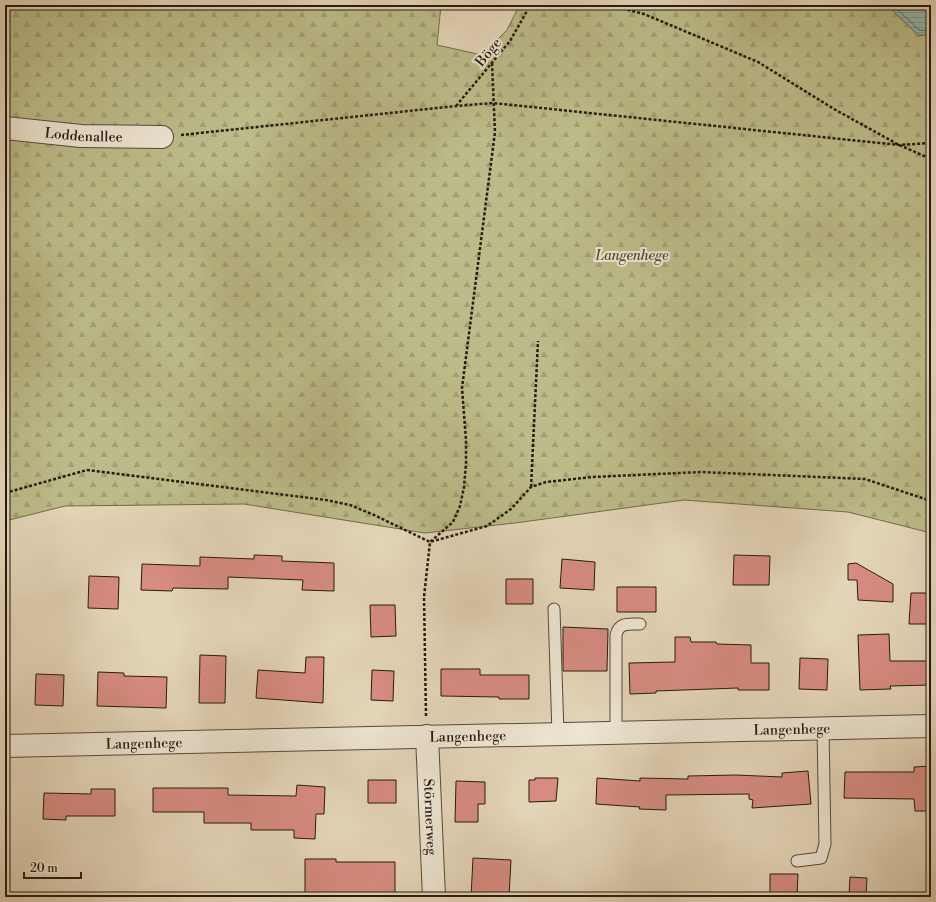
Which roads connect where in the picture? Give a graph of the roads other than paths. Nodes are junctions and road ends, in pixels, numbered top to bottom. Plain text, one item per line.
1 (5, 128) edge
2 (162, 137) road end
3 (554, 609) dead end
4 (640, 624) dead end
5 (931, 726) edge
6 (824, 728) junction
7 (616, 732) junction
8 (558, 734) junction
9 (427, 736) junction
10 (5, 746) edge
11 (797, 861) dead end
12 (434, 897) edge

1 - 2 street, Loddenallee
3 - 8 lane
4 - 7 lane
5 - 6 street, Langenhege
6 - 7 street, Langenhege
6 - 11 lane
7 - 8 street, Langenhege
8 - 9 street, Langenhege
9 - 10 street, Langenhege
9 - 12 street, Störmerweg

